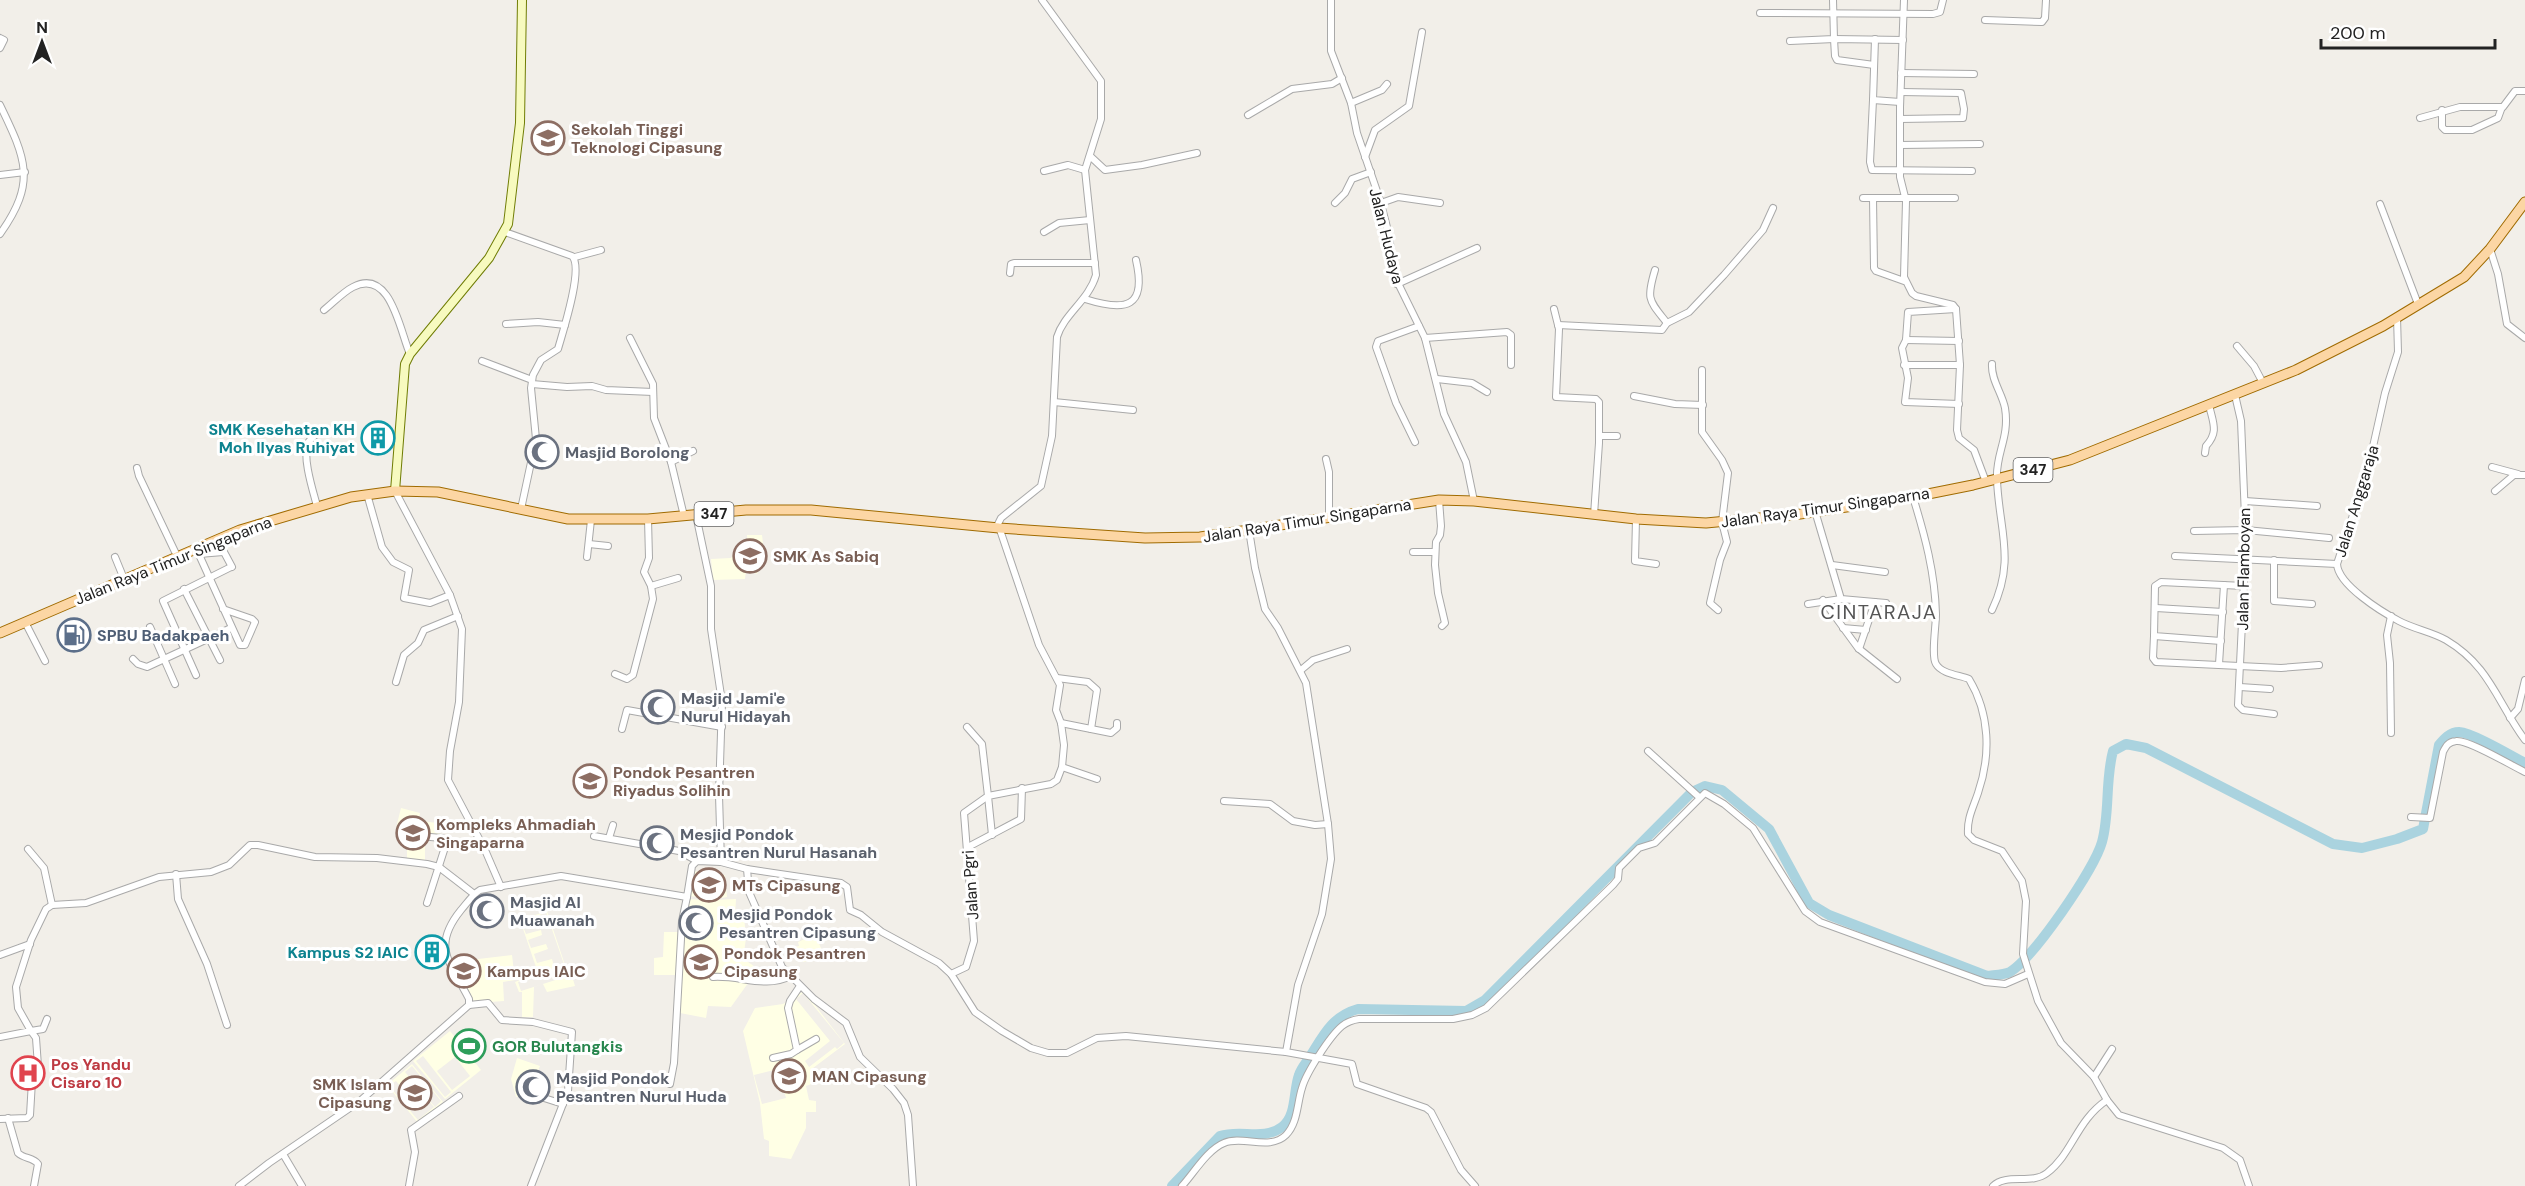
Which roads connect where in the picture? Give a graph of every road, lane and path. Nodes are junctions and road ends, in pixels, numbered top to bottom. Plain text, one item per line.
1 (522, 0) edge
2 (1042, 0) edge
3 (1331, 0) edge
4 (1833, 0) edge
5 (1904, 0) edge
6 (1943, 0) edge
7 (2046, 0) edge
8 (1833, 12) junction
9 (1760, 13) dead end
10 (1904, 13) junction
11 (1985, 20) dead end
12 (1422, 32) dead end
13 (0, 38) edge
14 (1834, 39) junction
15 (1875, 39) junction
16 (1903, 40) junction
17 (1790, 41) dead end
18 (0, 48) edge
19 (1874, 65) junction
20 (1901, 73) junction
21 (1974, 74) dead end
22 (1342, 78) junction
23 (1387, 84) dead end
24 (2525, 91) edge
25 (1900, 92) junction
26 (1873, 100) junction
27 (1900, 102) junction
28 (1351, 104) junction
29 (0, 105) edge
30 (2502, 107) junction
31 (2442, 110) junction
32 (1248, 115) dead end
33 (2420, 118) dead end
34 (1900, 119) junction
35 (1980, 144) dead end
36 (1900, 145) junction
37 (1197, 153) dead end
38 (1090, 156) junction
39 (1365, 158) junction
40 (1085, 170) junction
41 (1900, 170) junction
42 (1044, 171) dead end
43 (1972, 171) dead end
44 (26, 172) junction
45 (1371, 172) junction
46 (0, 175) edge
47 (1863, 198) dead end
48 (1873, 198) junction
49 (1905, 198) junction
50 (1954, 198) dead end
51 (1335, 202) dead end
52 (2525, 202) edge
53 (1381, 203) junction
54 (1440, 203) dead end
55 (2380, 204) dead end
56 (1773, 208) dead end
57 (1090, 220) junction
58 (505, 232) junction
59 (1044, 232) dead end
60 (0, 234) edge
61 (1477, 248) dead end
62 (2490, 249) junction
63 (601, 250) dead end
64 (575, 257) junction
65 (1136, 260) dead end
66 (1095, 262) junction
67 (1655, 270) dead end
68 (1010, 273) dead end
69 (1904, 281) junction
70 (1397, 284) junction
71 (1085, 298) junction
72 (2418, 304) junction
73 (1554, 309) dead end
74 (1956, 309) junction
75 (324, 310) dead end
76 (2397, 317) junction
77 (1667, 323) junction
78 (507, 324) dead end
79 (565, 325) junction
80 (1558, 325) junction
81 (1419, 326) junction
82 (630, 338) dead end
83 (1425, 338) junction
84 (2525, 338) edge
85 (1906, 340) junction
86 (1959, 341) junction
87 (2237, 346) dead end
88 (410, 354) junction
89 (482, 361) dead end
90 (1992, 364) dead end
91 (1511, 365) dead end
92 (1904, 365) junction
93 (1960, 365) junction
94 (1702, 370) dead end
95 (1437, 379) junction
96 (532, 382) junction
97 (2263, 383) junction
98 (653, 392) junction
99 (1487, 392) dead end
100 (2235, 394) junction
101 (1634, 396) dead end
102 (1054, 402) junction
103 (1959, 404) junction
104 (1703, 405) junction
105 (2209, 405) junction
106 (1133, 410) dead end
107 (318, 432) dead end
108 (1599, 436) junction
109 (1617, 436) dead end
110 (1415, 442) dead end
111 (693, 451) dead end
112 (2205, 453) dead end
113 (1326, 459) dead end
114 (671, 462) junction
115 (2493, 467) dead end
116 (138, 468) dead end
117 (2521, 474) edge
118 (1996, 479) junction
119 (1986, 482) junction
120 (395, 491) junction
121 (2495, 491) dead end
122 (367, 494) junction
123 (1913, 496) junction
124 (1439, 501) junction
125 (1471, 501) junction
126 (2245, 501) junction
127 (317, 506) junction
128 (2318, 506) dead end
129 (521, 509) junction
130 (1815, 511) junction
131 (696, 515) junction
132 (1594, 515) junction
133 (684, 516) junction
134 (1329, 517) junction
135 (648, 519) junction
136 (1636, 519) junction
137 (591, 520) junction
138 (1722, 522) junction
139 (999, 528) junction
140 (1249, 530) junction
141 (2246, 530) junction
142 (2194, 531) dead end
143 (2330, 538) dead end
144 (217, 539) junction
145 (589, 544) junction
146 (608, 546) dead end
147 (197, 551) junction
148 (223, 552) junction
149 (1413, 552) dead end
150 (1435, 552) junction
151 (177, 556) junction
152 (2175, 556) dead end
153 (115, 557) dead end
154 (587, 557) dead end
155 (2245, 559) junction
156 (2274, 560) junction
157 (1656, 564) dead end
158 (2337, 564) junction
159 (1832, 565) junction
160 (1885, 572) dead end
161 (209, 578) junction
162 (678, 578) dead end
163 (124, 579) junction
164 (2224, 585) junction
165 (651, 586) junction
166 (2244, 586) junction
167 (184, 589) junction
168 (450, 595) junction
169 (1841, 599) junction
170 (1822, 600) junction
171 (1875, 602) junction
172 (1886, 603) dead end
173 (1808, 604) dead end
174 (2312, 604) dead end
175 (2156, 608) junction
176 (223, 609) junction
177 (1718, 610) dead end
178 (1992, 610) dead end
179 (2223, 612) junction
180 (458, 616) junction
181 (2391, 616) junction
182 (25, 622) junction
183 (1442, 626) dead end
184 (150, 627) dead end
185 (231, 628) junction
186 (1843, 628) junction
187 (1866, 630) junction
188 (0, 633) edge
189 (2154, 636) junction
190 (208, 639) junction
191 (2221, 640) junction
192 (1347, 649) dead end
193 (1859, 649) junction
194 (185, 650) junction
195 (133, 659) dead end
196 (164, 659) junction
197 (220, 660) dead end
198 (45, 661) dead end
199 (2219, 664) junction
200 (2319, 665) dead end
201 (2241, 666) junction
202 (1301, 670) junction
203 (615, 674) dead end
204 (196, 675) dead end
205 (1058, 678) junction
206 (1897, 679) dead end
207 (2525, 680) edge
208 (396, 682) dead end
209 (175, 684) dead end
210 (2240, 687) junction
211 (2270, 689) dead end
212 (2274, 714) dead end
213 (2510, 718) junction
214 (1061, 723) junction
215 (1117, 723) dead end
216 (722, 727) junction
217 (967, 727) dead end
218 (622, 729) dead end
219 (1091, 729) junction
220 (2391, 733) dead end
221 (2525, 740) edge
222 (1648, 751) dead end
223 (1062, 767) junction
224 (2525, 772) edge
225 (1097, 779) dead end
226 (1022, 788) junction
227 (1695, 794) junction
228 (988, 796) junction
229 (1224, 801) dead end
230 (2411, 817) dead end
231 (1328, 824) junction
232 (613, 825) dead end
233 (407, 835) dead end
234 (992, 835) junction
235 (594, 836) dead end
236 (609, 838) junction
237 (968, 847) junction
238 (28, 849) dead end
239 (697, 861) junction
240 (721, 862) junction
241 (439, 867) junction
242 (747, 869) junction
243 (176, 874) junction
244 (501, 887) junction
245 (474, 894) junction
246 (687, 897) junction
247 (427, 903) dead end
248 (52, 905) junction
249 (30, 944) junction
250 (0, 954) edge
251 (2027, 972) junction
252 (951, 975) junction
253 (791, 976) junction
254 (713, 977) dead end
255 (800, 986) junction
256 (469, 1002) junction
257 (47, 1019) dead end
258 (227, 1026) dead end
259 (31, 1031) junction
260 (0, 1037) edge
261 (816, 1038) dead end
262 (2112, 1049) dead end
263 (797, 1050) junction
264 (1286, 1052) junction
265 (1318, 1057) junction
266 (773, 1058) dead end
267 (2094, 1077) junction
268 (670, 1084) dead end
269 (459, 1095) dead end
270 (544, 1098) dead end
271 (2107, 1100) junction
272 (562, 1104) junction
273 (8, 1118) junction
274 (0, 1119) edge
275 (280, 1156) junction
276 (34, 1186) edge
277 (239, 1186) edge
278 (302, 1186) edge
279 (410, 1186) edge
280 (531, 1186) edge
281 (913, 1186) edge
282 (1182, 1186) edge
283 (1475, 1186) edge
284 (1993, 1186) edge
285 (2249, 1186) edge

1 - 58 main road
2 - 38 street
3 - 22 street, Jalan Hudaya
4 - 8 street
5 - 10 street
6 - 10 street
7 - 11 street
8 - 9 street
8 - 10 street
8 - 14 street
10 - 16 street
12 - 39 street
13 - 18 street
14 - 15 street
14 - 17 street
14 - 19 street
15 - 16 street
15 - 19 street
16 - 20 street
19 - 26 street
20 - 21 street
20 - 25 street
22 - 28 street, Jalan Hudaya
22 - 32 street
23 - 28 street
24 - 30 street
25 - 27 street
25 - 34 street
26 - 27 street
26 - 41 street
27 - 34 street
28 - 39 street, Jalan Hudaya
29 - 44 street
30 - 31 street
30 - 31 street
31 - 33 street
34 - 36 street
35 - 36 street
36 - 41 street
37 - 38 street
38 - 40 street
39 - 45 street, Jalan Hudaya
40 - 42 street
40 - 57 street
41 - 43 street
41 - 49 street
44 - 46 street
44 - 60 street
45 - 51 street
45 - 53 street, Jalan Hudaya
47 - 48 street
48 - 49 street
48 - 69 street
49 - 50 street
49 - 69 street
52 - 62 main road, Jalan Raya Timur Singaparna / 347
53 - 54 street
53 - 70 street, Jalan Hudaya
55 - 72 street
56 - 77 street
57 - 59 street
57 - 66 street
58 - 64 street
58 - 88 main road
61 - 70 street
62 - 72 main road, Jalan Raya Timur Singaparna / 347
62 - 84 street
63 - 64 street
64 - 79 street
65 - 71 street
66 - 68 street
66 - 71 street
67 - 77 street
69 - 74 street
70 - 81 street, Jalan Hudaya
71 - 102 street
72 - 76 main road, Jalan Raya Timur Singaparna / 347
73 - 80 street
74 - 85 street
74 - 86 street
75 - 88 street
76 - 97 main road, Jalan Raya Timur Singaparna / 347
76 - 158 street, Jalan Anggaraja
77 - 80 street
78 - 79 street
79 - 96 street
80 - 108 street
81 - 83 street, Jalan Hudaya
81 - 110 street
82 - 98 street
83 - 91 street
83 - 95 street, Jalan Hudaya
85 - 86 street
85 - 92 street
86 - 93 street
87 - 97 street
88 - 120 main road
89 - 96 street
90 - 118 street
92 - 93 street
92 - 103 street
93 - 103 street
94 - 104 street
95 - 99 street
95 - 125 street, Jalan Hudaya
96 - 98 street
96 - 129 street
97 - 100 main road, Jalan Raya Timur Singaparna / 347
98 - 114 street
100 - 105 main road, Jalan Raya Timur Singaparna / 347
100 - 126 street, Jalan Flamboyan
101 - 104 street
102 - 106 street
102 - 139 street
103 - 119 street
104 - 138 street
105 - 112 street
105 - 118 main road, Jalan Raya Timur Singaparna / 347
107 - 127 street
108 - 109 street
108 - 132 street
111 - 114 street
113 - 134 street
114 - 133 street
115 - 117 street
116 - 151 street
117 - 121 street
118 - 119 main road, Jalan Raya Timur Singaparna / 347
118 - 178 street
119 - 123 main road, Jalan Raya Timur Singaparna / 347
120 - 122 main road, Jalan Raya Timur Singaparna / 347
120 - 129 main road, Jalan Raya Timur Singaparna / 347
120 - 168 street
122 - 127 main road, Jalan Raya Timur Singaparna / 347
122 - 168 street
123 - 130 main road, Jalan Raya Timur Singaparna / 347
123 - 251 street
124 - 125 main road, Jalan Raya Timur Singaparna / 347
124 - 134 main road, Jalan Raya Timur Singaparna / 347
124 - 150 street
125 - 132 main road, Jalan Raya Timur Singaparna / 347
126 - 128 street
126 - 141 street, Jalan Flamboyan
127 - 144 main road, Jalan Raya Timur Singaparna / 347
129 - 137 main road, Jalan Raya Timur Singaparna / 347
130 - 138 main road, Jalan Raya Timur Singaparna / 347
130 - 159 street
131 - 133 main road, Jalan Raya Timur Singaparna / 347
131 - 139 main road, Jalan Raya Timur Singaparna / 347
131 - 216 street
132 - 136 main road, Jalan Raya Timur Singaparna / 347
133 - 135 main road, Jalan Raya Timur Singaparna / 347
134 - 140 main road, Jalan Raya Timur Singaparna / 347
135 - 137 main road, Jalan Raya Timur Singaparna / 347
135 - 165 street
136 - 138 main road, Jalan Raya Timur Singaparna / 347
136 - 157 street
137 - 145 street
138 - 177 street
139 - 140 main road, Jalan Raya Timur Singaparna / 347
139 - 205 street
140 - 202 street
141 - 142 street
141 - 143 street
141 - 155 street, Jalan Flamboyan
144 - 147 main road, Jalan Raya Timur Singaparna / 347
144 - 148 street
145 - 146 street
145 - 154 street
147 - 148 street
147 - 151 main road, Jalan Raya Timur Singaparna / 347
147 - 161 street
148 - 161 street
149 - 150 street
150 - 183 street
151 - 163 main road, Jalan Raya Timur Singaparna / 347
152 - 155 street
153 - 163 street
155 - 156 street
155 - 166 street, Jalan Flamboyan
156 - 158 street
156 - 174 street
158 - 181 street, Jalan Anggaraja
159 - 160 street
159 - 169 street
161 - 167 street
161 - 176 street
162 - 165 street
163 - 182 main road, Jalan Raya Timur Singaparna / 347
164 - 166 street
164 - 175 street
164 - 179 street
165 - 203 street
166 - 201 street, Jalan Flamboyan
167 - 190 street
167 - 194 street
168 - 180 street
169 - 170 street
169 - 171 street
170 - 173 street
170 - 186 street
171 - 172 street
171 - 187 street
175 - 179 street
175 - 189 street
176 - 185 street
176 - 185 street
179 - 191 street
180 - 208 street
180 - 244 street
181 - 213 street, Jalan Anggaraja
181 - 220 street
182 - 188 main road, Jalan Raya Timur Singaparna / 347
182 - 198 street
184 - 196 street
185 - 190 street
186 - 187 street
186 - 193 street
187 - 193 street
189 - 191 street
189 - 199 street
190 - 194 street
190 - 197 street
191 - 199 street
192 - 202 street
193 - 206 street
194 - 196 street
194 - 204 street
195 - 196 street
196 - 209 street
199 - 201 street
200 - 201 street
201 - 210 street, Jalan Flamboyan
202 - 231 street
205 - 214 street
205 - 219 street
207 - 213 street
210 - 211 street
210 - 212 street, Jalan Flamboyan
213 - 221 street, Jalan Anggaraja
214 - 219 street
214 - 223 street
215 - 219 street
216 - 218 street
216 - 240 street
217 - 228 street
222 - 227 street
223 - 225 street
223 - 226 street
224 - 230 street
226 - 228 street
226 - 234 street
227 - 251 street
227 - 265 street
228 - 234 street
228 - 237 street, Jalan Pgri
229 - 231 street
231 - 264 street
232 - 236 street
233 - 241 street
234 - 237 street
235 - 236 street
236 - 239 street
237 - 252 street, Jalan Pgri
238 - 248 street
239 - 240 street
239 - 246 street
240 - 242 street
241 - 243 street
241 - 245 street
241 - 247 street
242 - 252 street
242 - 253 street
243 - 248 street
243 - 258 street
244 - 245 street
244 - 246 street
245 - 256 street
246 - 268 street
248 - 249 street
249 - 250 street
249 - 259 street
251 - 267 street
252 - 264 street
253 - 254 street
253 - 255 street
255 - 263 street
255 - 281 street
256 - 272 street
256 - 275 street
257 - 259 street
259 - 260 street
259 - 273 street
261 - 263 street
262 - 267 street
263 - 266 street
264 - 265 street
265 - 282 street
265 - 283 street
267 - 271 street
269 - 279 street
270 - 272 street
271 - 284 street
271 - 285 street
272 - 280 street
273 - 274 street
273 - 276 street
275 - 277 street
275 - 278 street

